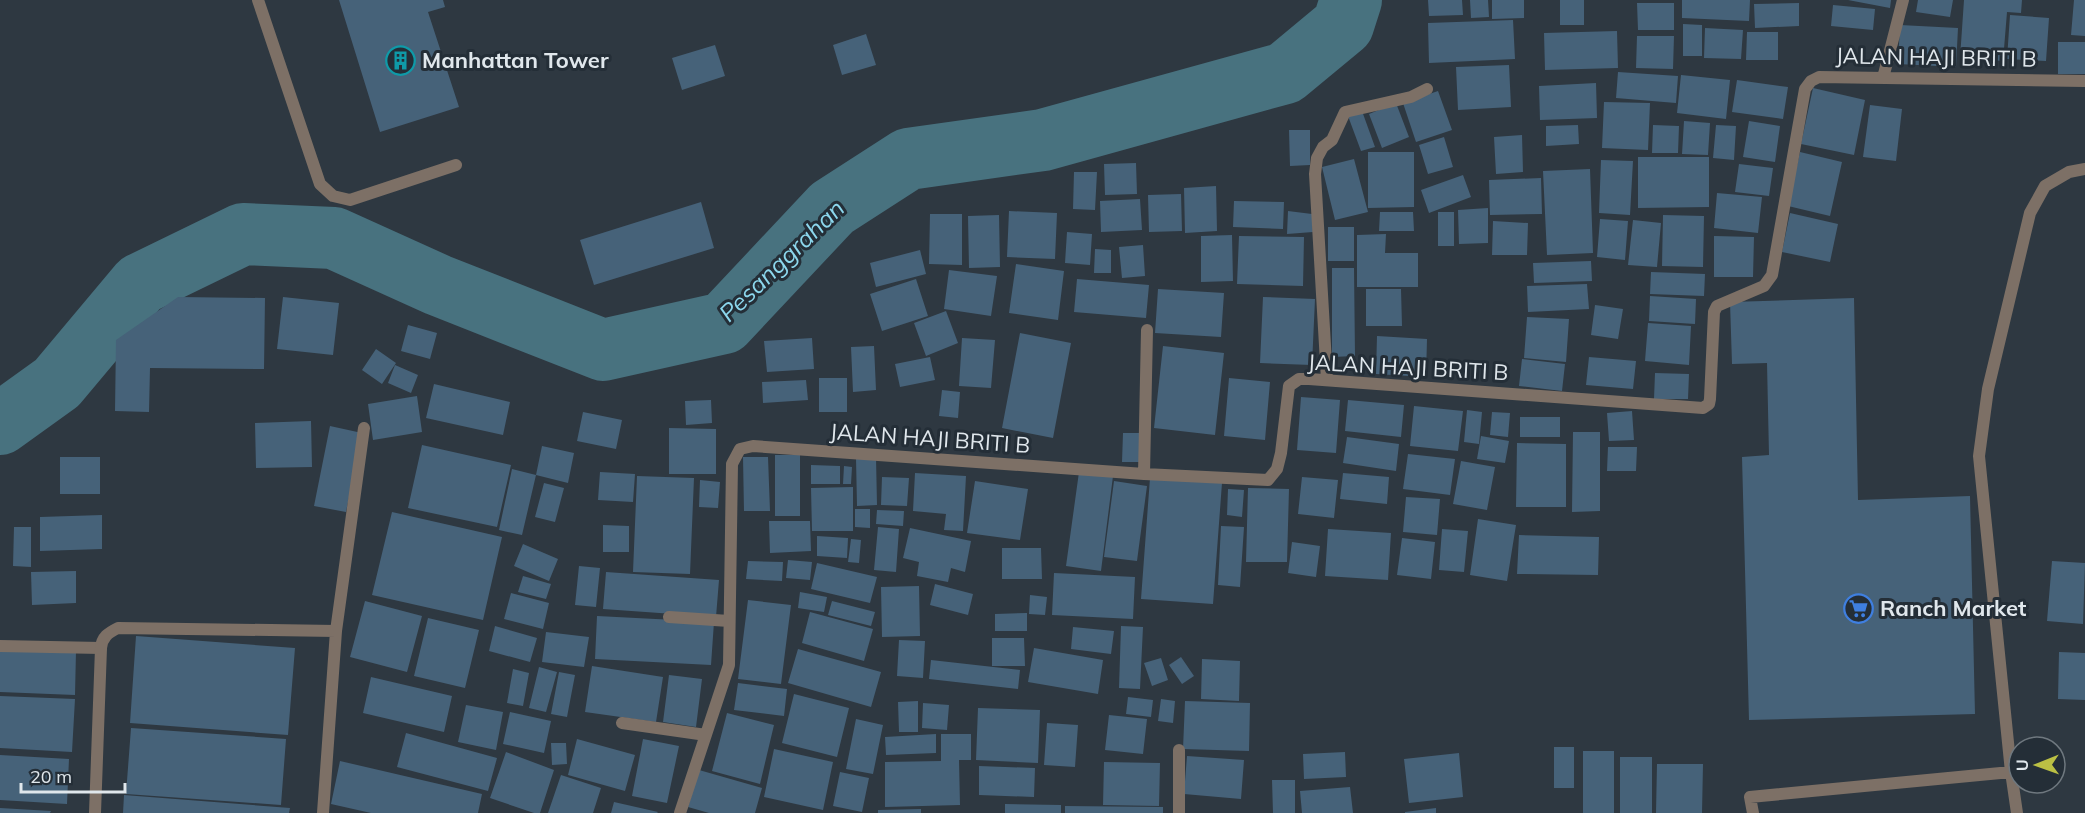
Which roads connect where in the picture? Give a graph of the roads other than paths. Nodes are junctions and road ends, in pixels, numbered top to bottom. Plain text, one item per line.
1 (258, 0) edge
2 (1903, 0) edge
3 (1883, 78) junction
4 (2085, 81) edge
5 (1427, 89) dead end
6 (456, 165) dead end
7 (2085, 169) edge
8 (1147, 330) dead end
9 (1327, 380) junction
10 (364, 428) dead end
11 (1144, 474) junction
12 (669, 617) dead end
13 (729, 621) junction
14 (336, 631) junction
15 (0, 646) edge
16 (101, 648) junction
17 (622, 723) dead end
18 (706, 735) junction
19 (2007, 735) edge
20 (1179, 750) dead end
21 (2007, 772) edge
22 (2014, 795) edge
23 (95, 813) edge
24 (323, 813) edge
25 (680, 813) edge
26 (1179, 813) edge
27 (1753, 813) edge
28 (2017, 813) edge

1 - 6 street
2 - 3 street
3 - 4 street, JALAN HAJI BRITI B
3 - 9 street, JALAN HAJI BRITI B
5 - 9 street
7 - 19 street
8 - 11 street
9 - 11 street, JALAN HAJI BRITI B
10 - 14 street
11 - 13 street, JALAN HAJI BRITI B
12 - 13 street
13 - 18 street, JALAN HAJI BRITI B
14 - 16 street
14 - 24 street
15 - 16 street
16 - 23 street
17 - 18 street
18 - 25 street, JALAN HAJI BRITI B
20 - 26 street
21 - 27 street
22 - 28 street

